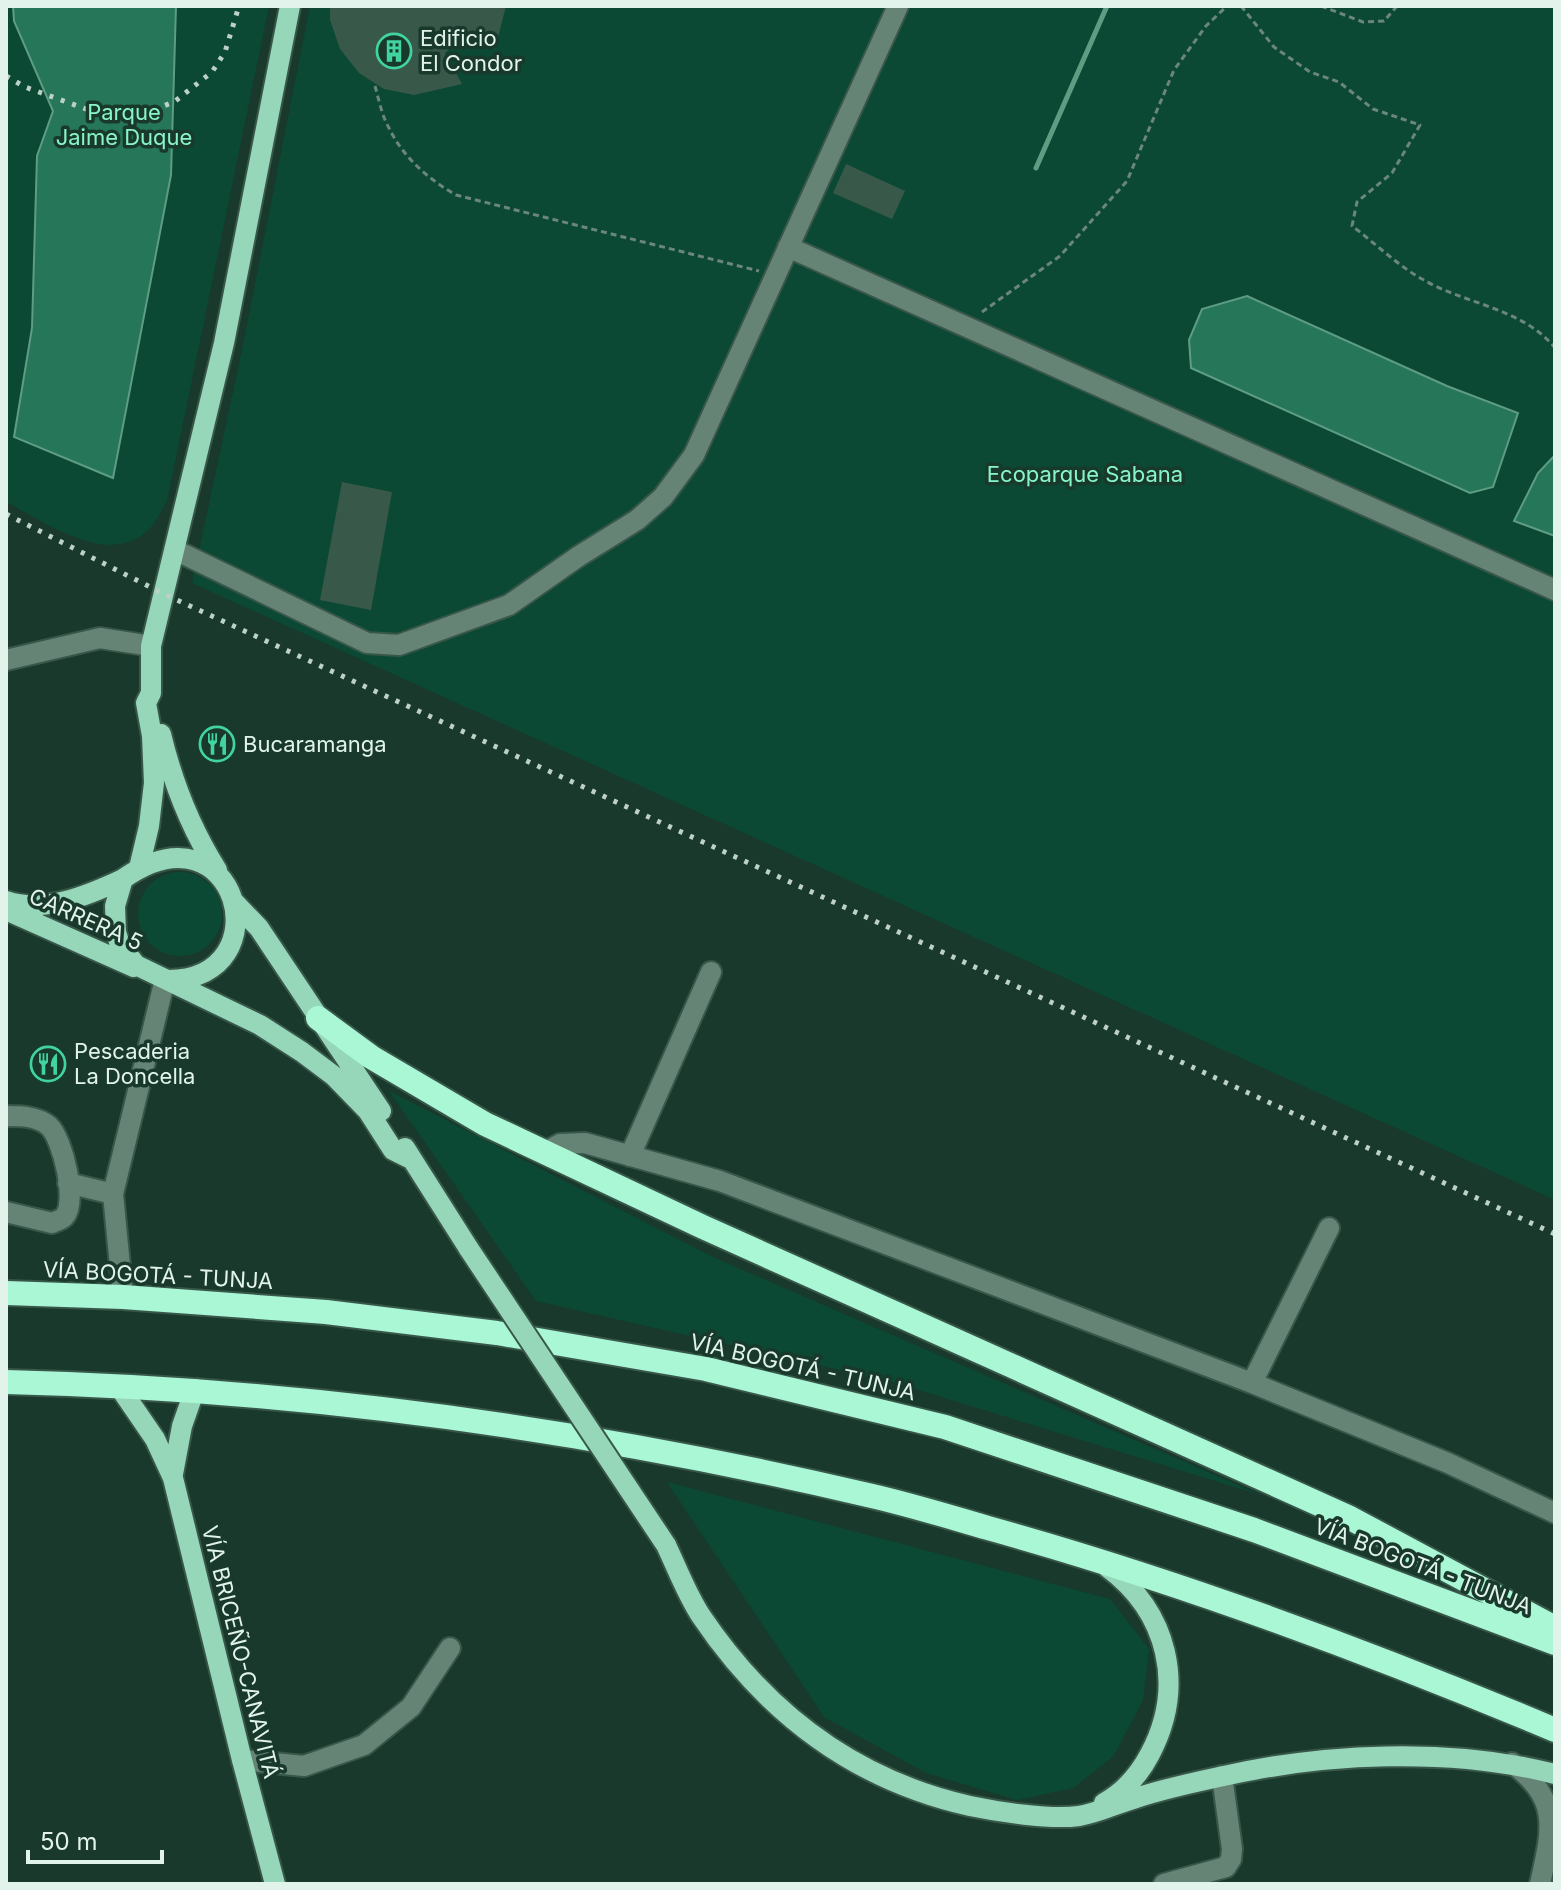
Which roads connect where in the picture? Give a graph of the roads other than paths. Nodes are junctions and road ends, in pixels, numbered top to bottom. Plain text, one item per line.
1 (290, 6) edge
2 (898, 6) edge
3 (788, 247) junction
4 (175, 550) junction
5 (1555, 590) edge
6 (151, 646) junction
7 (6, 660) edge
8 (151, 693) junction
9 (131, 874) junction
10 (221, 877) junction
11 (6, 901) edge
12 (234, 902) junction
13 (6, 910) edge
14 (711, 972) dead end
15 (160, 977) junction
16 (318, 1018) junction
17 (6, 1116) edge
18 (544, 1153) junction
19 (630, 1156) junction
20 (409, 1158) junction
21 (68, 1183) junction
22 (113, 1194) junction
23 (6, 1212) edge
24 (1329, 1228) dead end
25 (6, 1293) edge
26 (123, 1297) junction
27 (6, 1382) edge
28 (1252, 1383) junction
29 (118, 1385) junction
30 (195, 1389) junction
31 (173, 1478) junction
32 (1555, 1513) edge
33 (1094, 1558) junction
34 (1555, 1628) edge
35 (1555, 1643) edge
36 (450, 1648) dead end
37 (1555, 1730) edge
38 (242, 1760) junction
39 (1512, 1763) junction
40 (1555, 1774) edge
41 (1222, 1776) junction
42 (1079, 1816) junction
43 (1552, 1841) edge
44 (275, 1884) edge
45 (1164, 1884) edge
46 (1540, 1884) edge

1 - 4 main road
2 - 3 street
3 - 4 street
3 - 5 street
4 - 6 main road
6 - 7 street
6 - 8 main road
8 - 9 main road
8 - 10 main road
9 - 10 main road
9 - 11 main road, CARRERA 5
9 - 15 main road
10 - 12 main road
12 - 15 main road
12 - 16 main road
13 - 15 main road, CARRERA 5
14 - 19 street
15 - 20 main road, CARRERA 5
15 - 22 street
16 - 18 highway
16 - 20 main road
17 - 21 street
18 - 19 street
18 - 34 highway
19 - 28 street
20 - 42 main road, bridge
21 - 22 street
21 - 23 street
22 - 26 street
24 - 28 street
25 - 26 highway, VÍA BOGOTÁ - TUNJA
26 - 35 highway, VÍA BOGOTÁ - TUNJA
27 - 29 highway
28 - 32 street
29 - 30 highway
29 - 31 main road
30 - 31 main road
30 - 33 highway
31 - 38 main road, VÍA BRICEÑO-CANAVITÁ
33 - 37 highway
33 - 42 main road
36 - 38 street
38 - 44 main road, VÍA BRICEÑO-CANAVITÁ
39 - 40 main road
39 - 41 main road
39 - 43 street
41 - 42 main road
41 - 45 street
43 - 46 street

